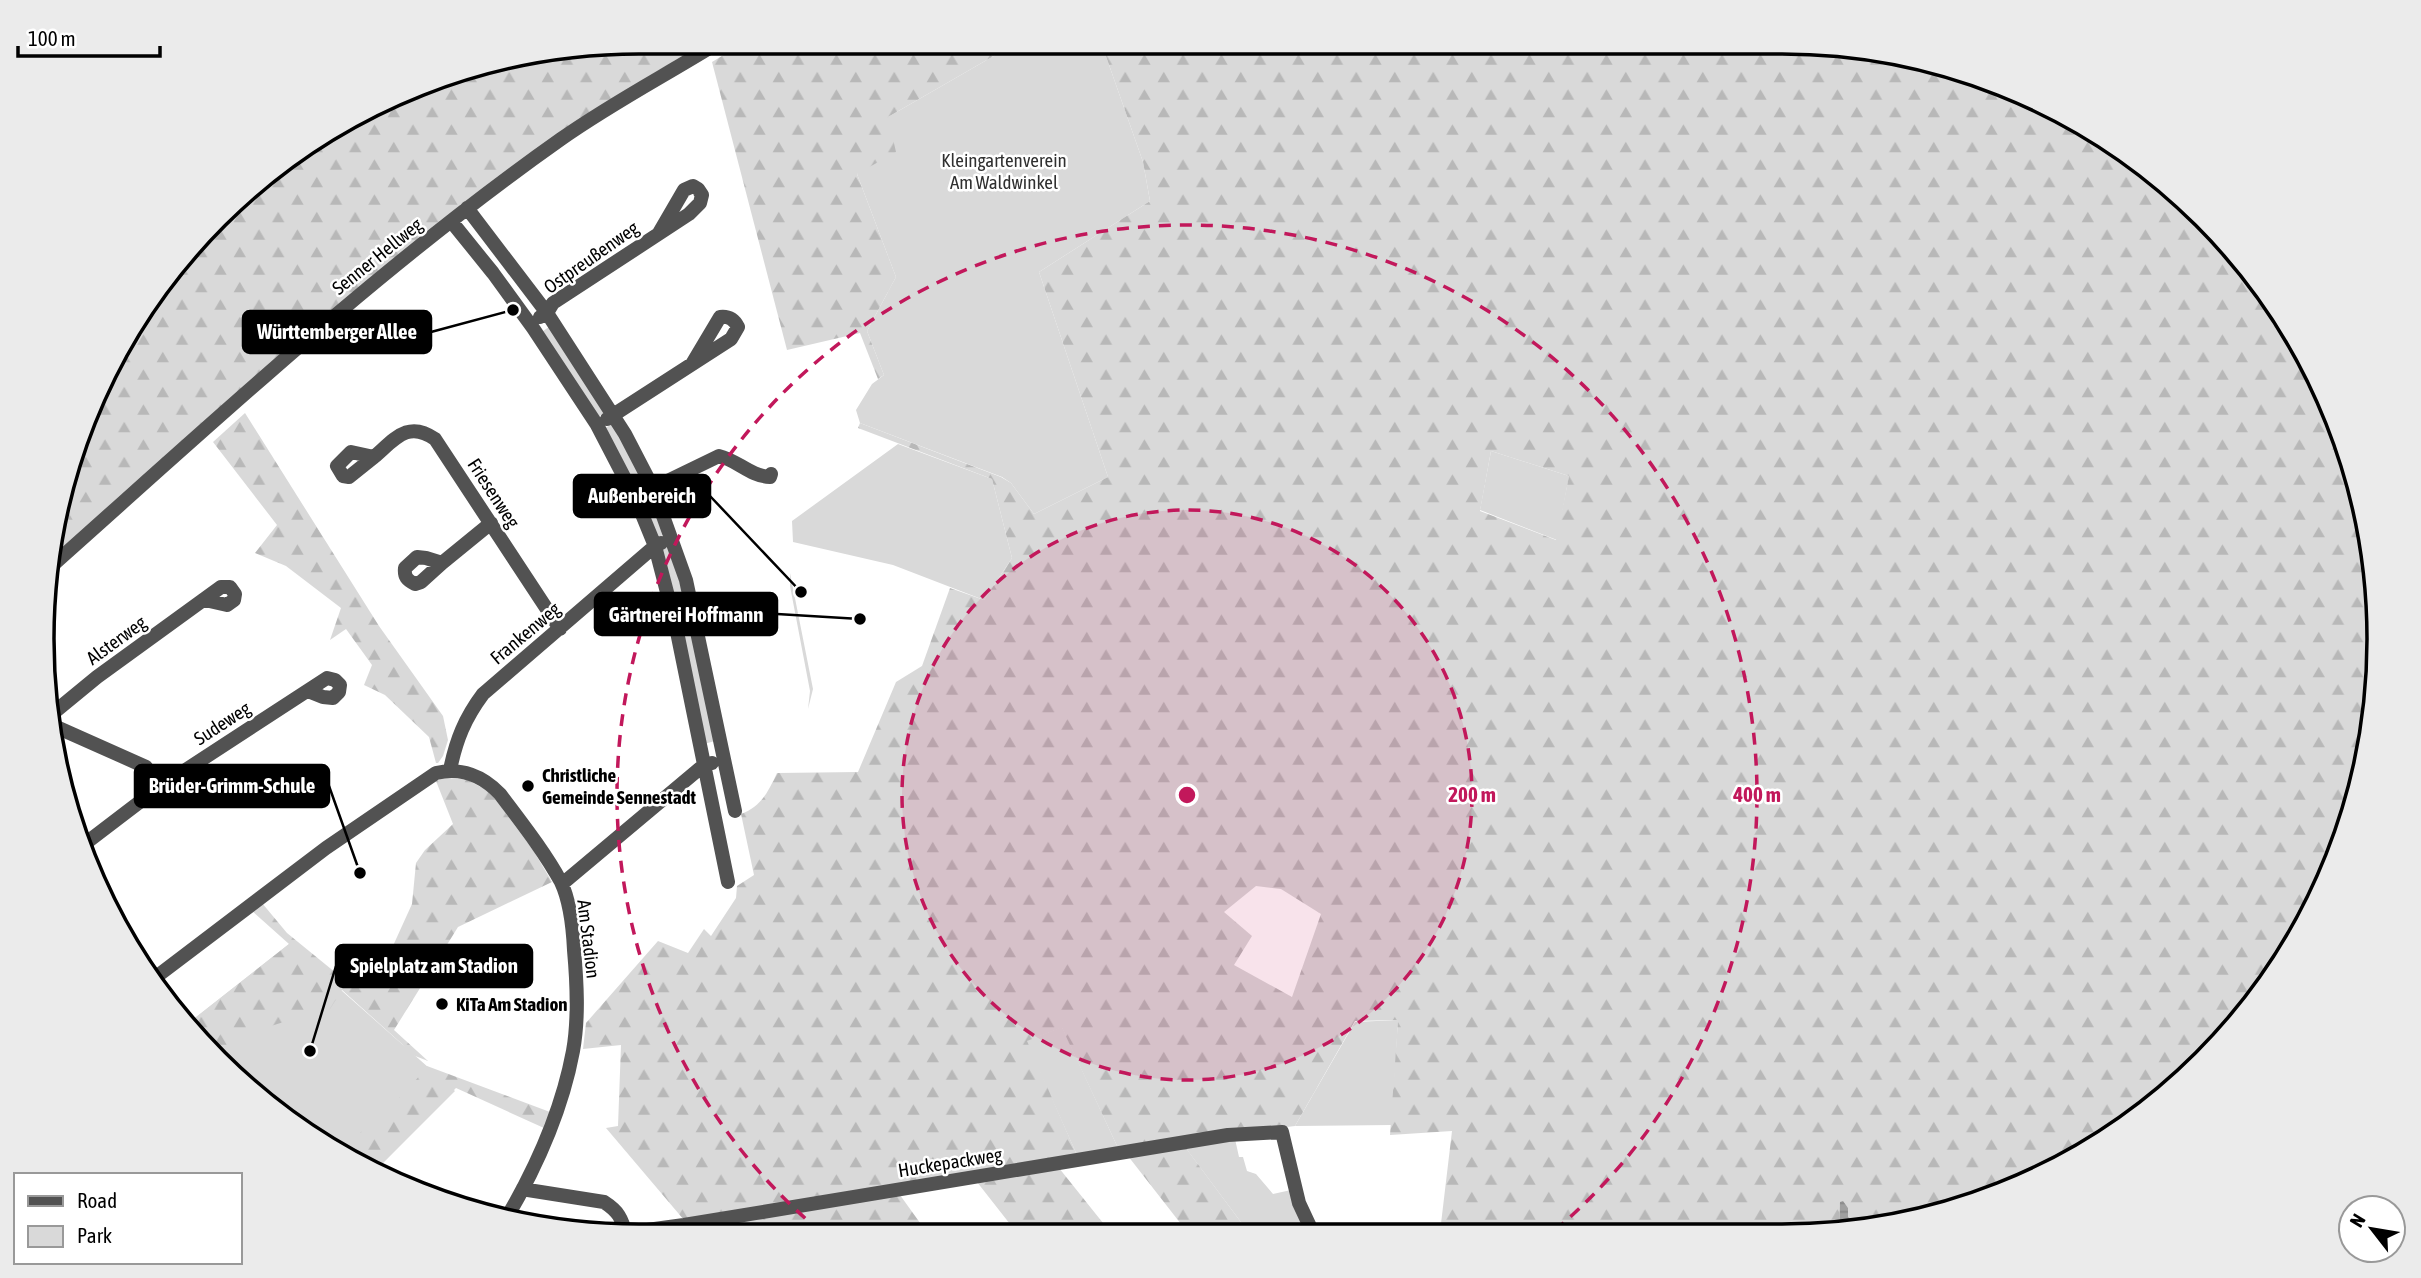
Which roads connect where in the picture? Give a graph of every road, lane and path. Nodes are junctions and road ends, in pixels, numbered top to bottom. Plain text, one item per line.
1 (699, 54) edge
2 (467, 208) junction
3 (451, 221) junction
4 (659, 233) dead end
5 (547, 313) junction
6 (531, 324) junction
7 (692, 364) dead end
8 (612, 415) junction
9 (597, 425) junction
10 (374, 457) dead end
11 (771, 474) dead end
12 (653, 488) junction
13 (491, 523) junction
14 (673, 539) junction
15 (655, 546) junction
16 (60, 559) edge
17 (442, 563) dead end
18 (205, 600) dead end
19 (560, 629) junction
20 (308, 691) dead end
21 (58, 709) edge
22 (61, 729) edge
23 (723, 760) junction
24 (704, 765) junction
25 (450, 770) junction
26 (158, 788) junction
27 (735, 811) dead end
28 (90, 840) edge
29 (728, 882) dead end
30 (562, 884) junction
31 (160, 974) edge
32 (523, 1188) junction
33 (511, 1210) edge
34 (622, 1223) edge
35 (690, 1224) edge
36 (1309, 1224) edge

1 - 2 street, Senner Hellweg
2 - 3 street, Senner Hellweg
2 - 5 street
3 - 6 street
3 - 16 street, Senner Hellweg
4 - 5 street, Ostpreußenweg
5 - 6 street, Ostpreußenweg
5 - 8 street
6 - 9 street
7 - 8 street
8 - 9 street
8 - 12 street
9 - 15 street
10 - 13 street, Friesenweg
11 - 12 street
12 - 14 street
13 - 17 street
13 - 19 street, Friesenweg
14 - 15 street, Frankenweg
14 - 23 street
15 - 19 street, Frankenweg
15 - 24 street
18 - 21 street, Alsterweg
19 - 25 street, Frankenweg
20 - 26 street, Sudeweg
22 - 26 street
23 - 24 street
23 - 27 street
24 - 29 street
24 - 30 street
25 - 30 street, Am Stadion
25 - 31 street
26 - 28 street, Sudeweg
30 - 32 street, Am Stadion
32 - 33 street, Am Stadion
32 - 34 street
35 - 36 street, Huckepackweg

